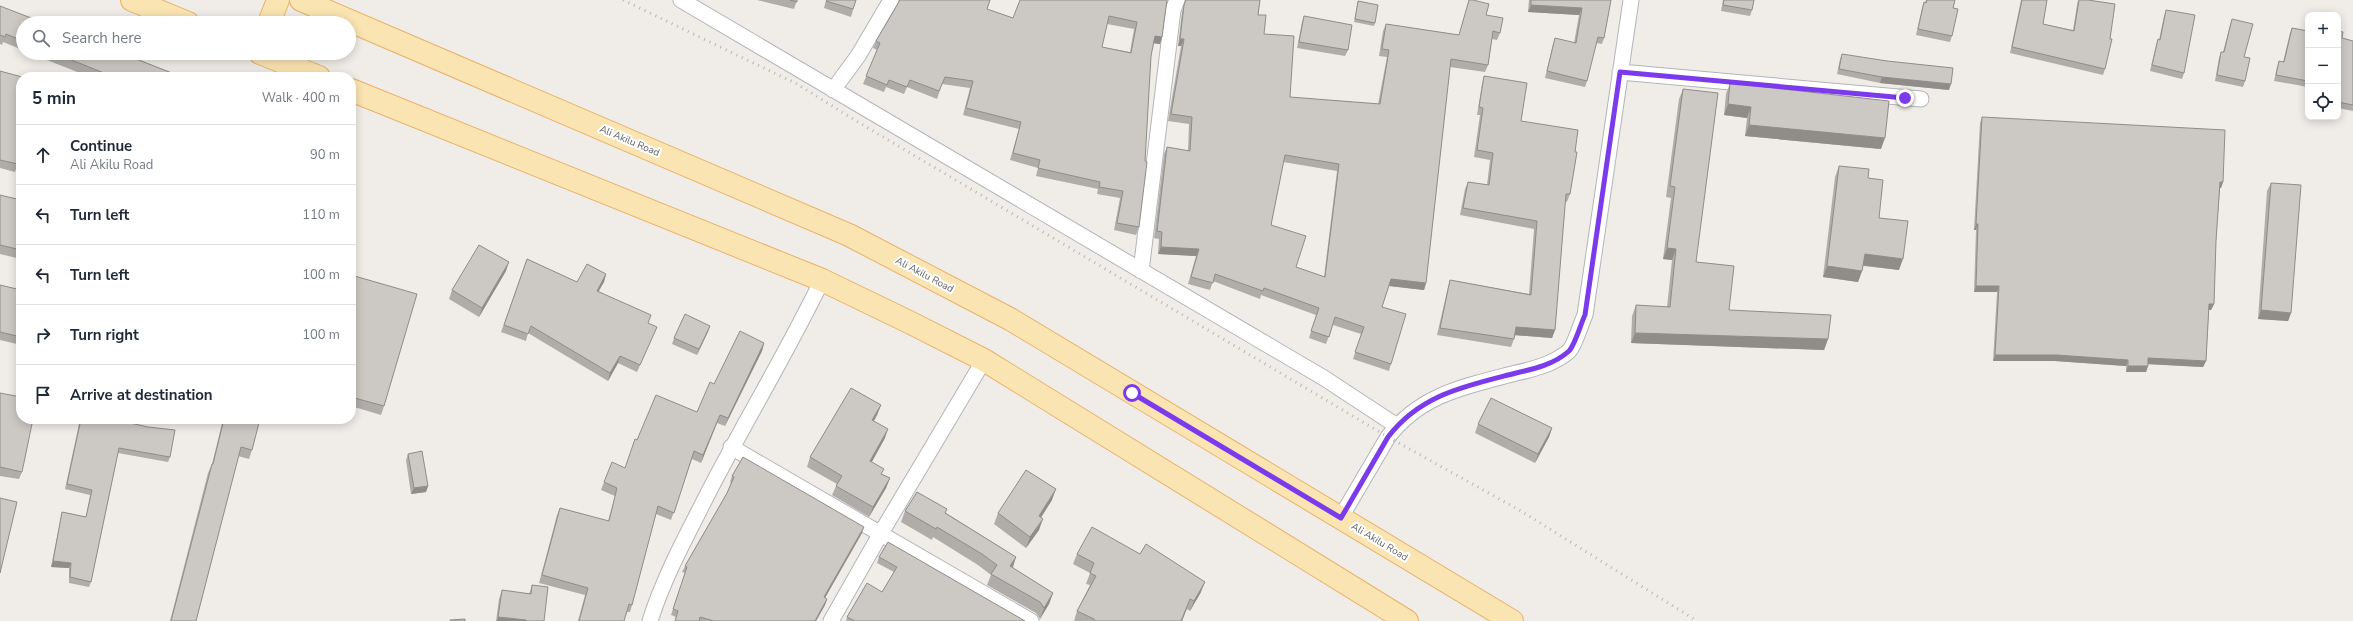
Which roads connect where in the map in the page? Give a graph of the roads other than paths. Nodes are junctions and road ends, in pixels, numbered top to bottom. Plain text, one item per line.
1 (132, 0) edge
2 (278, 0) edge
3 (301, 0) edge
4 (681, 0) edge
5 (891, 0) edge
6 (1177, 0) edge
7 (1631, 0) edge
8 (171, 16) edge
9 (272, 16) edge
10 (338, 16) edge
11 (356, 23) edge
12 (277, 60) edge
13 (307, 72) edge
14 (1620, 72) junction
15 (833, 90) junction
16 (356, 92) edge
17 (1921, 99) dead end
18 (1141, 271) junction
19 (822, 280) junction
20 (984, 360) junction
21 (1397, 426) junction
22 (731, 447) junction
23 (1341, 518) junction
24 (881, 533) junction
25 (650, 621) edge
26 (831, 621) edge
27 (1031, 621) edge
28 (1407, 621) edge
29 (1512, 621) edge

1 - 8 main road
2 - 9 main road
3 - 10 main road, Ali Akilu Road
4 - 15 street
5 - 15 street
6 - 18 street
7 - 14 street
11 - 23 main road, Ali Akilu Road
12 - 13 main road
14 - 17 street
14 - 21 street
15 - 18 street
16 - 19 main road
18 - 21 street
19 - 20 main road
19 - 22 street
20 - 24 street
20 - 28 main road
21 - 23 street
22 - 24 street
22 - 25 street
23 - 29 main road, Ali Akilu Road
24 - 26 street
24 - 27 street

